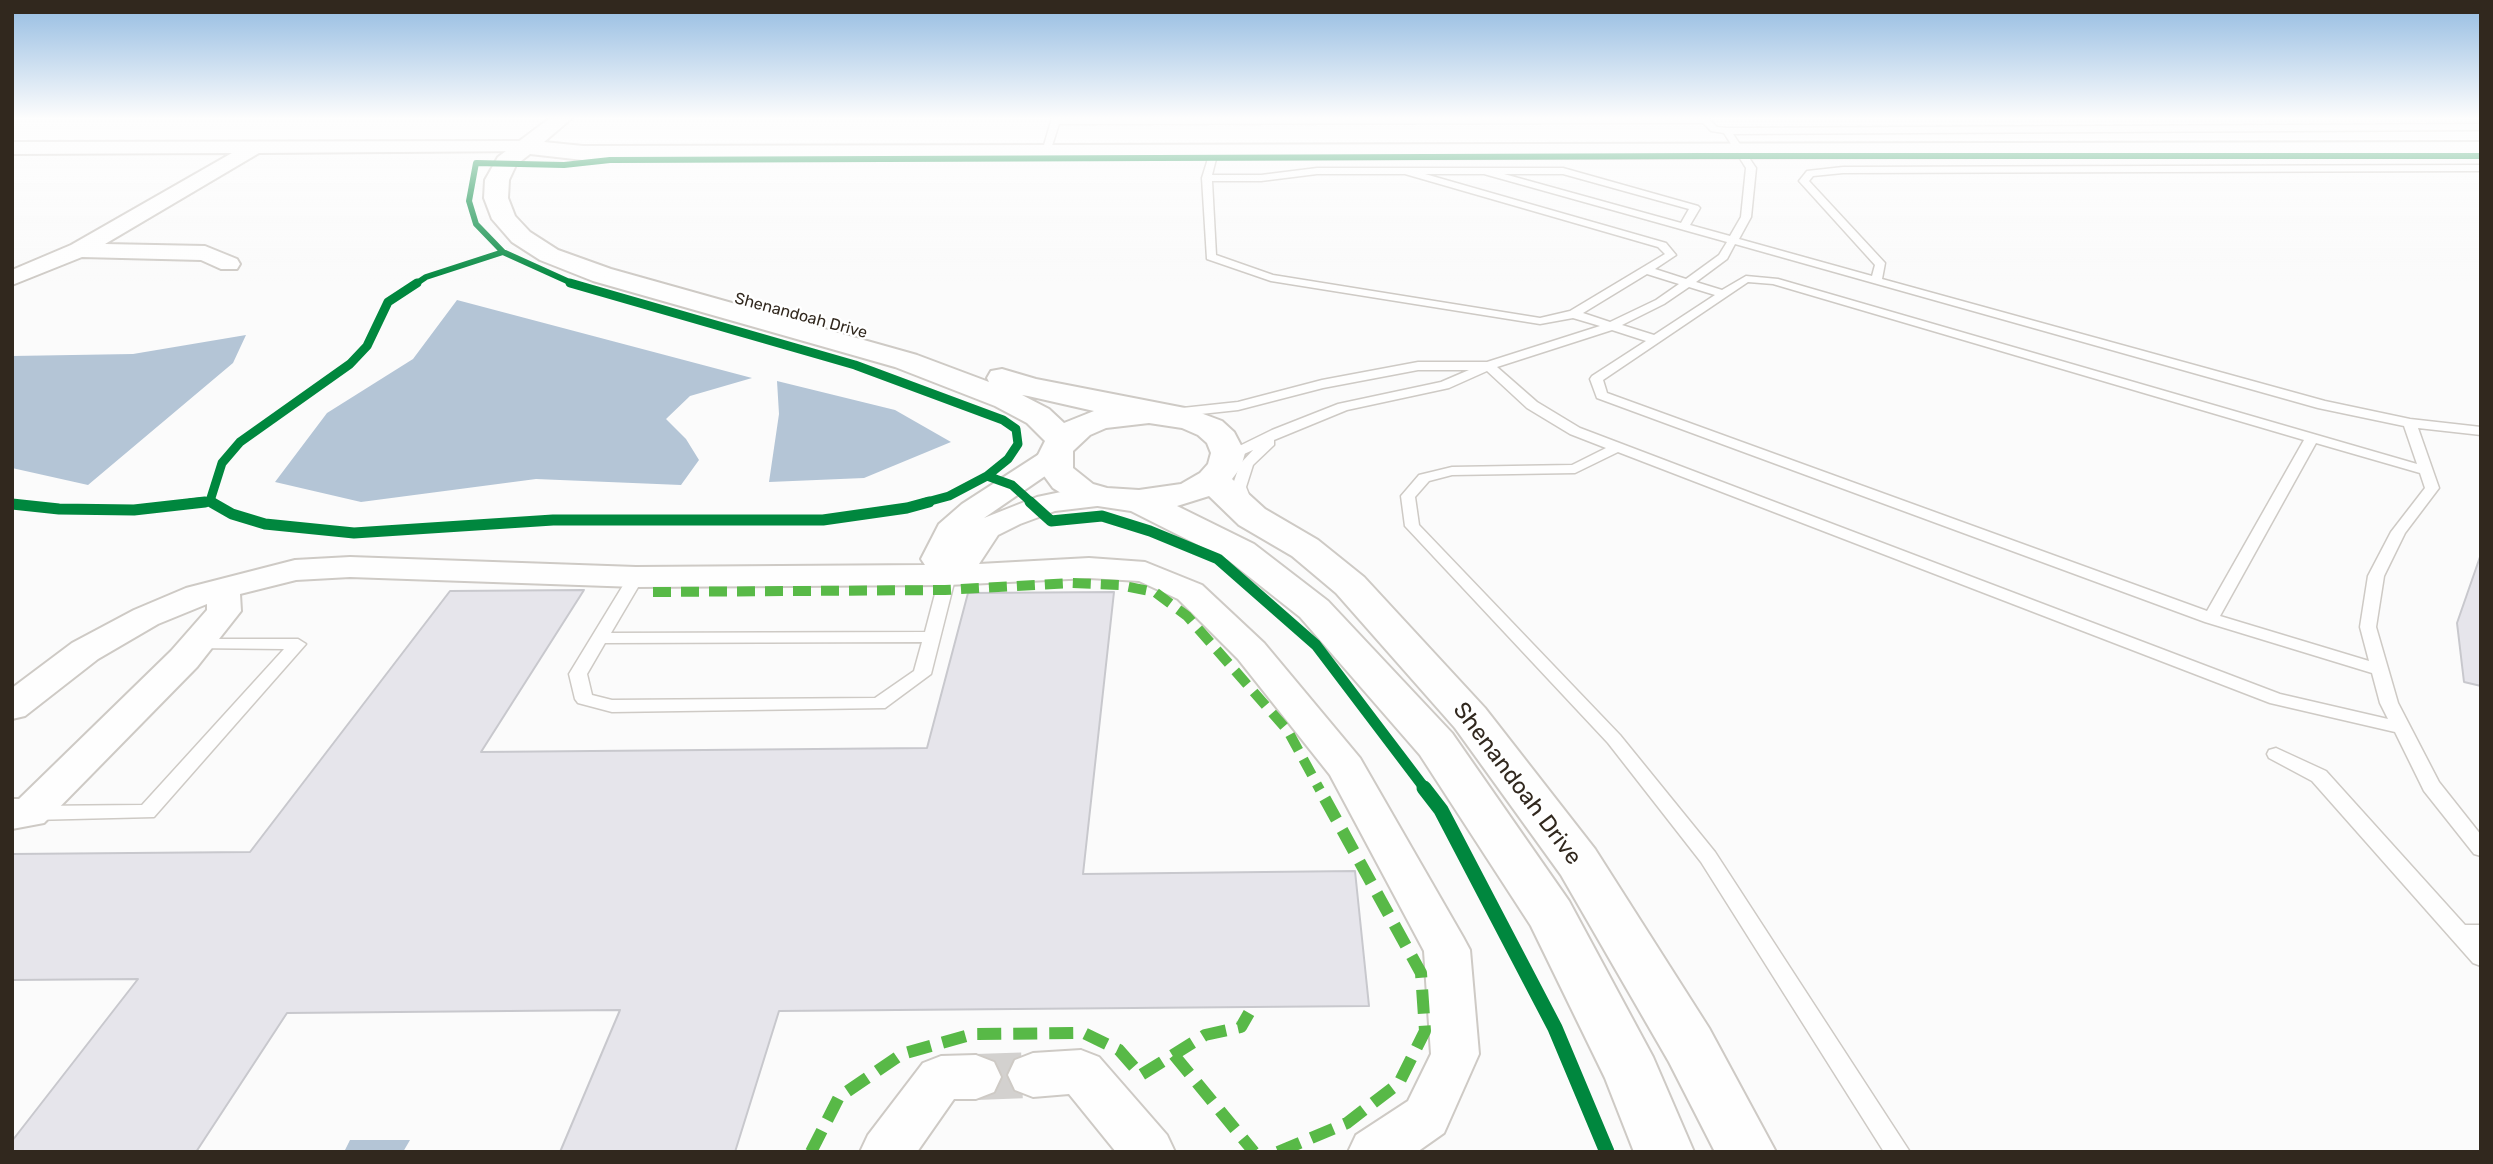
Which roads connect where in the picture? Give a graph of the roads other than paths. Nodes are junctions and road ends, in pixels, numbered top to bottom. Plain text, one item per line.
1 (213, 172) edge
2 (500, 172) edge
3 (525, 172) edge
4 (1208, 172) edge
5 (1306, 172) edge
6 (1410, 172) edge
7 (1489, 172) edge
8 (1564, 172) edge
9 (1751, 172) edge
10 (1817, 172) edge
11 (1207, 178) junction
12 (1684, 226) junction
13 (1733, 239) junction
14 (79, 250) junction
15 (229, 264) dead end
16 (1646, 270) junction
17 (12, 278) edge
18 (1876, 280) junction
19 (1688, 282) junction
20 (1724, 294) junction
21 (1574, 314) junction
22 (1611, 326) junction
23 (1653, 340) junction
24 (1488, 366) junction
25 (1158, 413) junction
26 (2410, 423) junction
27 (2481, 431) edge
28 (1277, 433) junction
29 (2312, 438) junction
30 (1618, 447) junction
31 (1059, 448) junction
32 (1219, 469) junction
33 (2427, 471) junction
34 (1121, 500) junction
35 (1252, 517) junction
36 (973, 526) junction
37 (948, 575) junction
38 (636, 577) junction
39 (223, 589) junction
40 (2211, 618) junction
41 (931, 637) junction
42 (599, 638) junction
43 (197, 644) junction
44 (2380, 670) junction
45 (12, 707) edge
46 (2402, 728) junction
47 (2276, 754) dead end
48 (21, 814) edge
49 (2481, 849) edge
50 (2470, 933) edge
51 (2481, 957) edge
52 (1033, 1074) tunnel mouth
53 (976, 1077) tunnel mouth
54 (886, 1152) edge
55 (1150, 1152) edge
56 (1374, 1152) edge
57 (1664, 1152) edge
58 (1746, 1152) edge
59 (1898, 1152) edge

1 - 14 street
2 - 31 street, Shenandoah Drive
3 - 25 street, Shenandoah Drive
4 - 11 lane
5 - 11 lane
6 - 16 lane
7 - 12 lane
8 - 12 lane
9 - 13 lane
10 - 18 lane
11 - 21 lane
12 - 13 lane
13 - 18 lane
13 - 19 lane
14 - 15 street
14 - 17 street
16 - 19 lane
16 - 21 lane
18 - 26 lane
19 - 20 lane
19 - 22 lane
20 - 23 lane
20 - 29 lane
21 - 22 lane
22 - 23 lane
22 - 24 lane
23 - 40 lane
24 - 25 lane
24 - 28 lane
24 - 30 lane
25 - 31 street
25 - 32 street, Shenandoah Drive
26 - 27 lane
26 - 33 lane
28 - 32 lane
28 - 35 lane
29 - 33 lane
29 - 40 lane
30 - 46 lane
30 - 59 lane
31 - 34 street, Shenandoah Drive
31 - 36 street
32 - 34 street
32 - 35 street, Shenandoah Drive
33 - 44 lane
34 - 36 street
34 - 57 street, Shenandoah Drive
35 - 58 street, Shenandoah Drive
36 - 37 street
37 - 38 street
37 - 41 lane
37 - 56 street
38 - 39 street
38 - 42 lane
39 - 43 street
39 - 45 street
40 - 44 lane
41 - 42 lane
41 - 42 lane
43 - 48 street
43 - 48 lane
44 - 46 lane
46 - 49 lane
47 - 50 lane
50 - 51 lane
52 - 55 street
53 - 54 street

